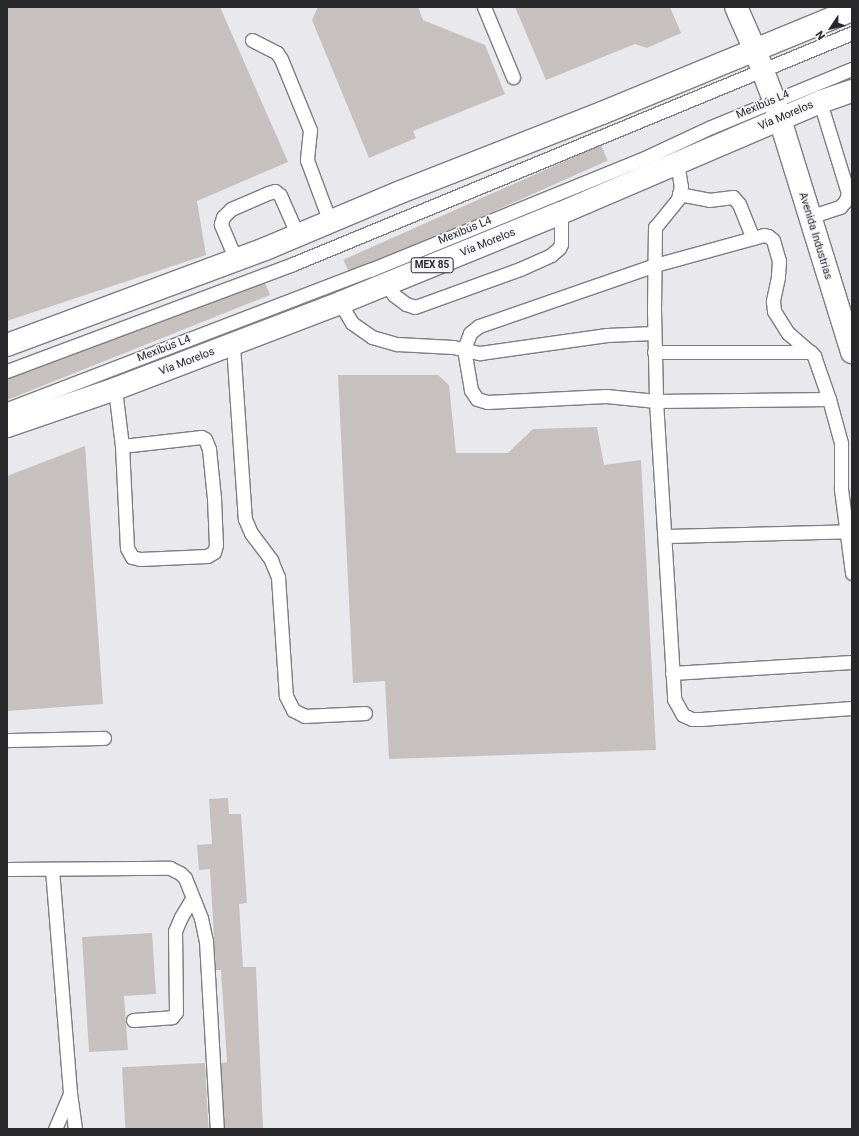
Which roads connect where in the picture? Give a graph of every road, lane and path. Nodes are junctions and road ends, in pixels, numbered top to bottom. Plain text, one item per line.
1 (484, 7) edge
2 (736, 7) edge
3 (852, 10) edge
4 (852, 33) edge
5 (252, 40) dead end
6 (755, 50) junction
7 (852, 69) edge
8 (763, 70) junction
9 (513, 77) dead end
10 (852, 91) edge
11 (820, 102) junction
12 (777, 109) junction
13 (677, 162) junction
14 (679, 194) junction
15 (561, 213) junction
16 (809, 217) junction
17 (330, 222) junction
18 (298, 236) junction
19 (753, 238) junction
20 (236, 260) junction
21 (655, 265) junction
22 (386, 285) junction
23 (340, 303) junction
24 (654, 333) junction
25 (7, 345) edge
26 (233, 345) junction
27 (851, 346) edge
28 (464, 349) junction
29 (654, 352) junction
30 (811, 352) junction
31 (7, 371) edge
32 (115, 389) junction
33 (829, 399) junction
34 (656, 400) junction
35 (7, 409) edge
36 (7, 426) edge
37 (122, 446) junction
38 (850, 532) edge
39 (666, 536) junction
40 (852, 573) edge
41 (852, 662) edge
42 (672, 673) junction
43 (852, 708) edge
44 (365, 713) dead end
45 (104, 738) dead end
46 (7, 740) edge
47 (7, 869) edge
48 (52, 869) junction
49 (192, 900) junction
50 (133, 1020) dead end
51 (70, 1093) junction
52 (55, 1129) edge
53 (75, 1129) edge
54 (217, 1129) edge

1 - 9 lane
2 - 6 main road, Avenida Industrias
3 - 6 main road
4 - 8 lane
5 - 17 lane
6 - 8 main road, Avenida Industrias
6 - 17 main road
7 - 12 lane, Mexibús L4
8 - 12 main road, Avenida Industrias
8 - 31 lane
10 - 11 main road, Vía Morelos / MEX 85
11 - 12 main road, Vía Morelos / MEX 85
11 - 16 lane
12 - 13 main road, Vía Morelos / MEX 85
12 - 16 main road, Avenida Industrias
12 - 35 lane, Mexibús L4
13 - 14 lane
13 - 15 main road, Vía Morelos / MEX 85
14 - 19 lane
14 - 21 lane
15 - 22 main road, Vía Morelos / MEX 85
15 - 22 lane
16 - 27 main road, Avenida Industrias
17 - 18 main road
18 - 20 main road
18 - 20 lane
19 - 21 lane
19 - 30 lane
20 - 25 main road
21 - 24 lane
21 - 28 lane
22 - 23 main road, Vía Morelos / MEX 85
23 - 26 main road, Vía Morelos / MEX 85
23 - 28 lane
24 - 28 lane
24 - 29 lane
26 - 32 main road, Vía Morelos / MEX 85
26 - 44 lane
28 - 34 lane
29 - 30 lane
29 - 34 lane
30 - 33 lane
32 - 36 main road, Vía Morelos / MEX 85
32 - 37 lane
33 - 34 lane
33 - 38 lane
34 - 39 lane
37 - 37 lane
38 - 39 lane
38 - 40 lane
39 - 42 lane
41 - 42 lane
42 - 43 lane
45 - 46 lane
47 - 48 lane
48 - 49 lane
48 - 51 lane
49 - 50 lane
49 - 54 lane
51 - 52 lane
51 - 53 lane

